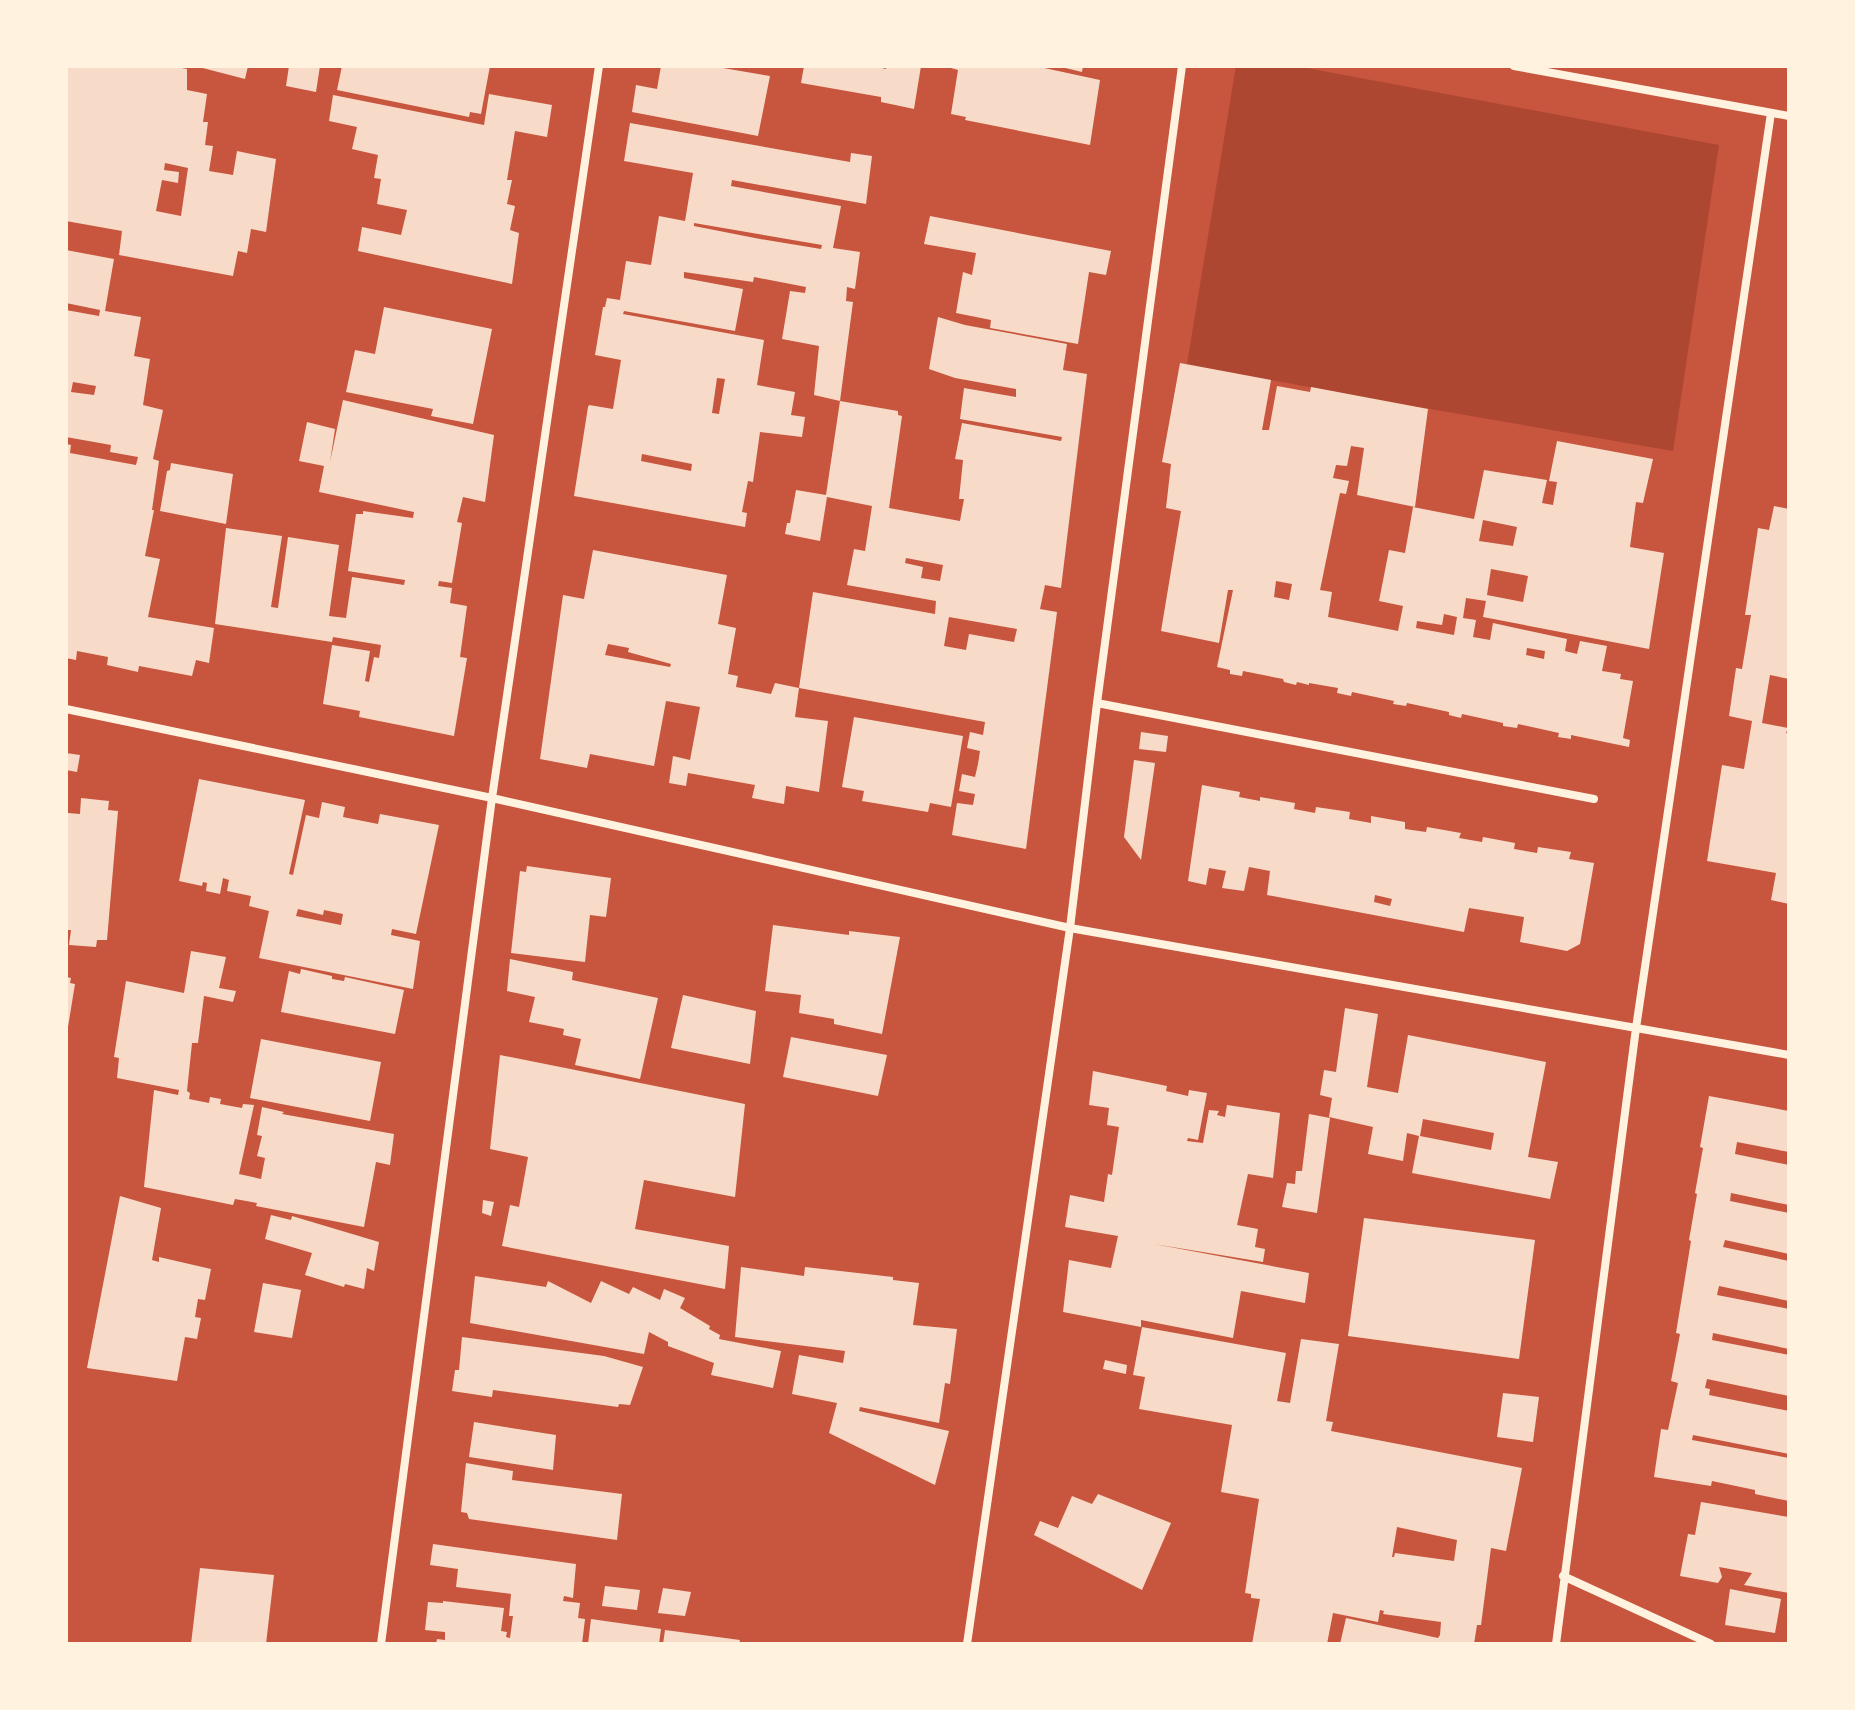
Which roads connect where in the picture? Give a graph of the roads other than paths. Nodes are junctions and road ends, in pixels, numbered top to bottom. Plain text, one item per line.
1 (599, 66) edge
2 (1182, 66) edge
3 (1514, 66) edge
4 (1771, 113) junction
5 (1789, 116) edge
6 (1097, 703) junction
7 (66, 709) edge
8 (492, 798) junction
9 (1594, 799) dead end
10 (1070, 928) junction
11 (1636, 1028) junction
12 (1789, 1055) edge
13 (1563, 1576) junction
14 (381, 1644) edge
15 (967, 1644) edge
16 (1556, 1644) edge
17 (1711, 1644) edge

1 - 8 street
2 - 6 street
3 - 4 street
4 - 5 street
4 - 11 street
6 - 9 street
6 - 10 street
7 - 8 street
8 - 10 street
8 - 14 street
10 - 11 street
10 - 15 street
11 - 12 street
11 - 13 street
13 - 16 street
13 - 17 street

